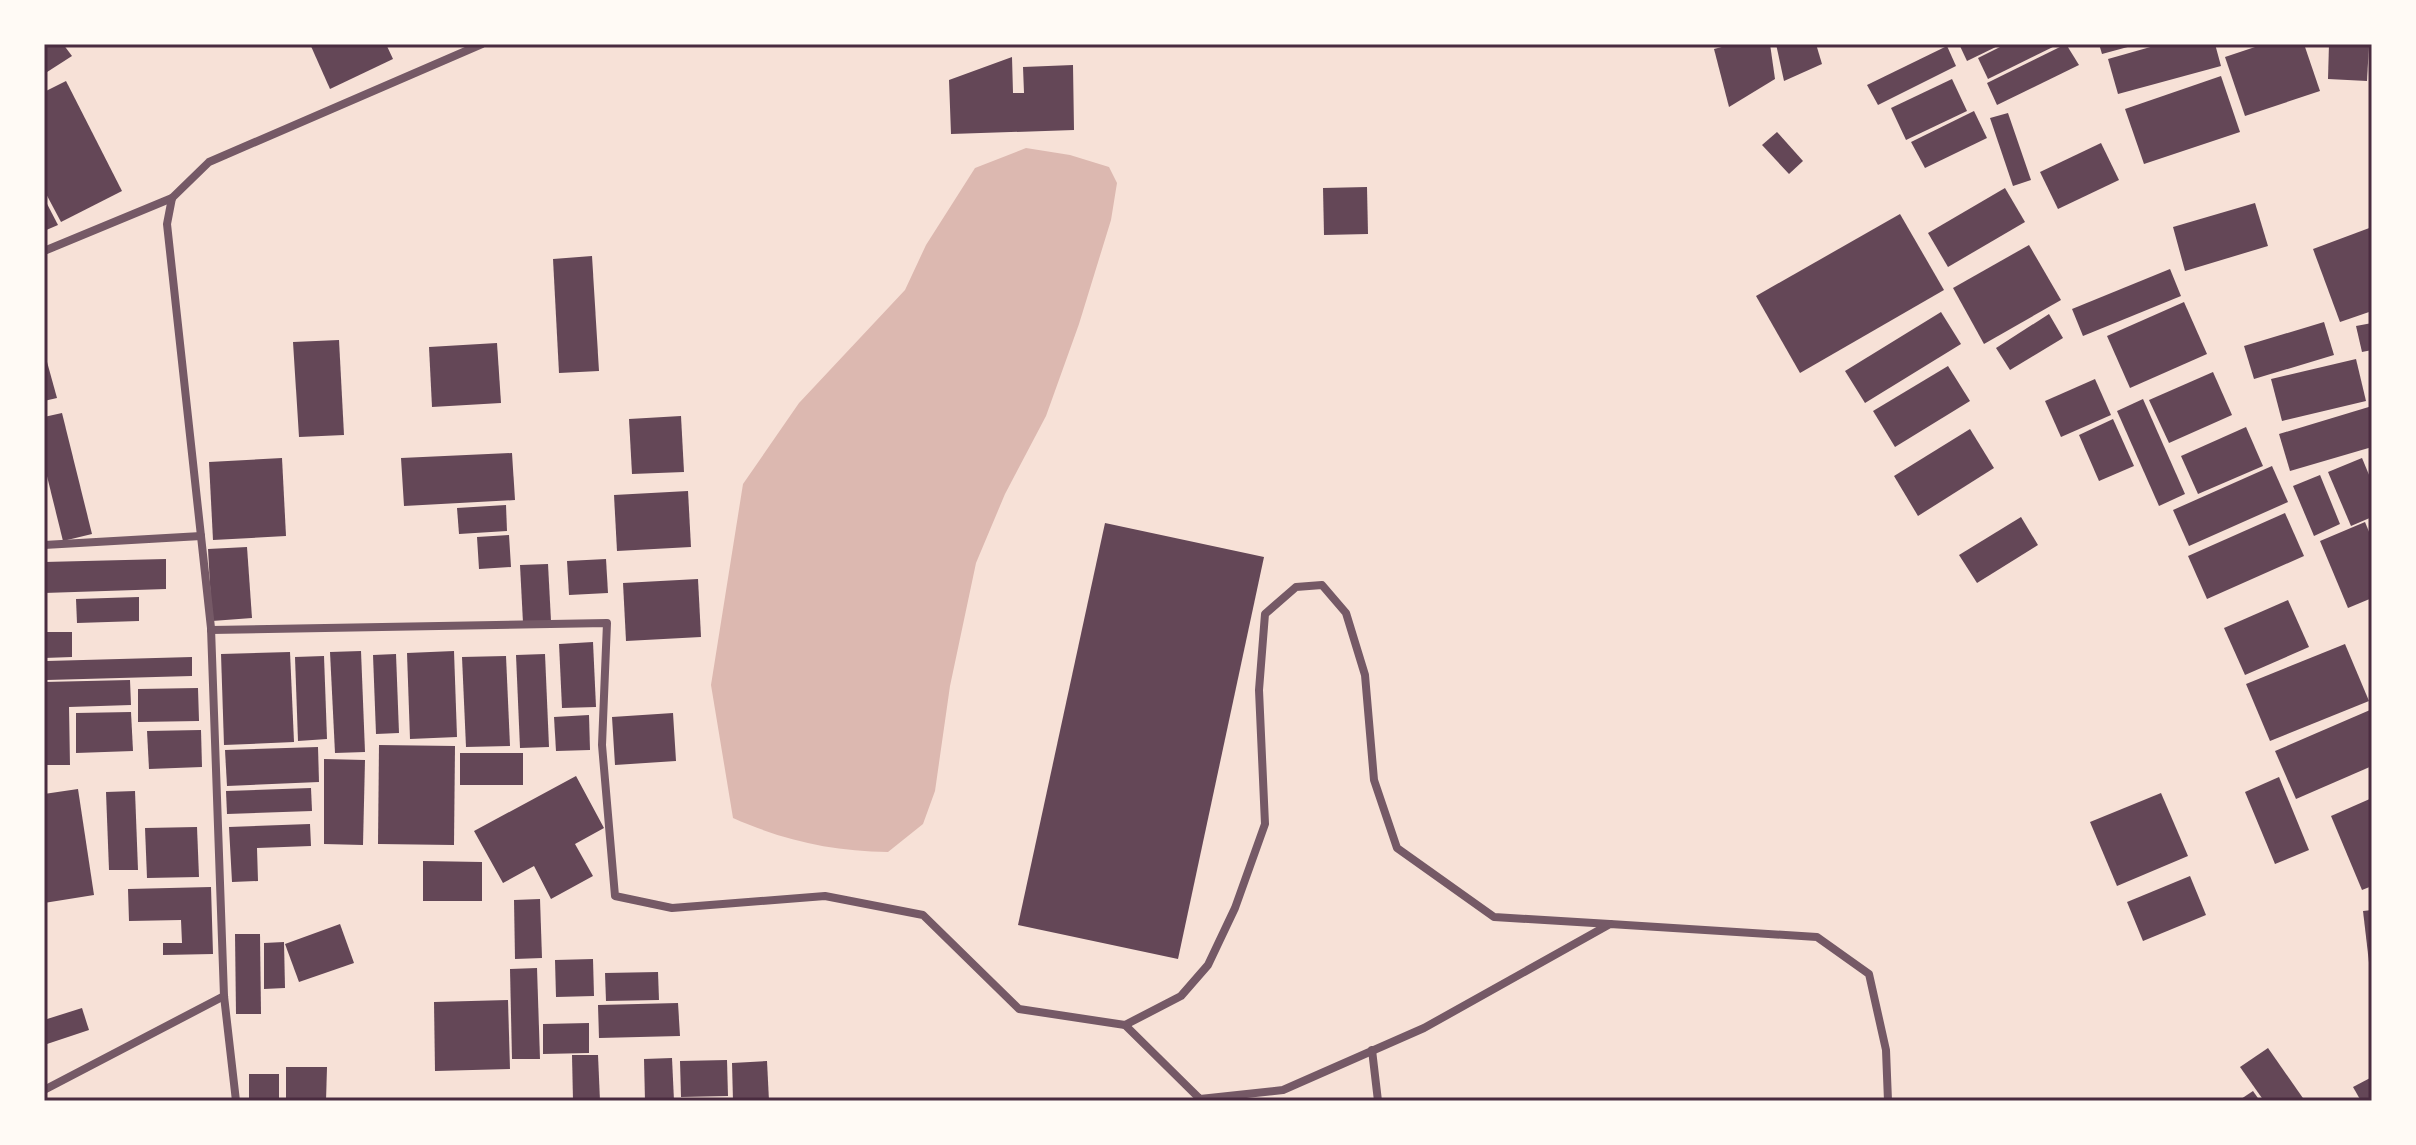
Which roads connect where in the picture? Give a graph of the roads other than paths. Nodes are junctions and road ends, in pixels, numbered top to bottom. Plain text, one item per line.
1 (482, 44) edge
2 (172, 198) junction
3 (44, 251) edge
4 (201, 536) junction
5 (44, 545) edge
6 (211, 630) junction
7 (1610, 924) junction
8 (224, 996) junction
9 (1125, 1025) junction
10 (1372, 1050) junction
11 (44, 1090) edge
12 (236, 1101) edge
13 (1378, 1101) edge
14 (1888, 1101) edge

1 - 2 street
2 - 3 street
2 - 4 street
4 - 5 street
4 - 6 street
6 - 8 street
6 - 9 street
7 - 9 street
7 - 10 street
7 - 14 street
8 - 11 street
8 - 12 street
9 - 10 street
10 - 13 street

